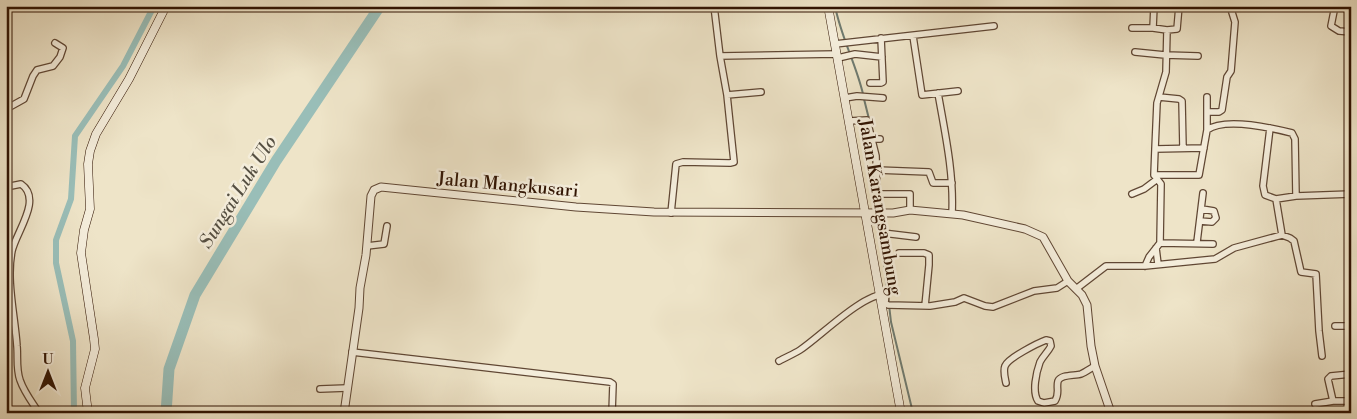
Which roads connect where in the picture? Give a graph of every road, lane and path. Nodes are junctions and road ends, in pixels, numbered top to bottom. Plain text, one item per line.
1 (166, 6) edge
2 (714, 6) edge
3 (828, 6) edge
4 (1154, 6) edge
5 (1179, 6) edge
6 (1230, 6) edge
7 (1335, 6) edge
8 (994, 26) dead end
9 (1132, 28) dead end
10 (1153, 28) junction
11 (1167, 30) junction
12 (1351, 32) edge
13 (913, 36) junction
14 (881, 38) junction
15 (55, 43) dead end
16 (843, 43) junction
17 (1135, 52) dead end
18 (1165, 55) junction
19 (720, 56) junction
20 (837, 56) junction
21 (1198, 56) dead end
22 (882, 57) junction
23 (870, 83) dead end
24 (958, 91) dead end
25 (761, 92) dead end
26 (938, 93) junction
27 (727, 95) junction
28 (1159, 97) junction
29 (1208, 97) dead end
30 (845, 98) junction
31 (883, 98) dead end
32 (6, 109) edge
33 (1208, 112) junction
34 (849, 121) junction
35 (1270, 128) junction
36 (1207, 130) junction
37 (1183, 148) junction
38 (1204, 148) junction
39 (1155, 149) junction
40 (877, 170) junction
41 (1155, 177) junction
42 (952, 183) junction
43 (6, 188) edge
44 (1203, 193) dead end
45 (1132, 194) dead end
46 (1351, 194) edge
47 (1296, 196) junction
48 (1276, 199) junction
49 (1202, 209) junction
50 (910, 210) junction
51 (881, 212) junction
52 (671, 213) junction
53 (866, 213) junction
54 (952, 214) junction
55 (1200, 221) junction
56 (387, 226) dead end
57 (1282, 235) junction
58 (916, 237) dead end
59 (1197, 242) junction
60 (1214, 244) dead end
61 (1158, 245) junction
62 (367, 246) junction
63 (899, 253) dead end
64 (1158, 264) junction
65 (1145, 266) junction
66 (1068, 281) junction
67 (1076, 289) junction
68 (880, 294) junction
69 (926, 306) junction
70 (1336, 326) dead end
71 (1351, 326) edge
72 (352, 352) junction
73 (1322, 356) dead end
74 (779, 361) dead end
75 (1095, 366) junction
76 (1351, 374) edge
77 (1006, 383) dead end
78 (320, 388) dead end
79 (348, 388) junction
80 (1333, 401) junction
81 (1351, 401) edge
82 (1315, 404) dead end
83 (39, 413) edge
84 (88, 413) edge
85 (344, 413) edge
86 (612, 413) edge
87 (901, 413) edge
88 (1111, 413) edge

1 - 84 main road
2 - 19 street
3 - 16 main road, Jalan Karangsambung
4 - 10 street
5 - 11 street
6 - 33 street
7 - 12 street
8 - 13 street
9 - 10 street
10 - 11 street
11 - 18 street
13 - 14 street
13 - 26 street
14 - 16 street
14 - 22 street
15 - 32 street
16 - 20 main road, Jalan Karangsambung
17 - 18 street
18 - 21 street
18 - 28 street
19 - 20 street
19 - 27 street
20 - 22 street
20 - 30 main road, Jalan Karangsambung
22 - 23 street
24 - 26 street
25 - 27 street
26 - 42 street
27 - 52 street
28 - 37 street
28 - 39 street
29 - 33 street
30 - 31 street
30 - 34 main road, Jalan Karangsambung
33 - 36 street
34 - 40 street
34 - 53 main road, Jalan Karangsambung
35 - 36 street
35 - 47 street
35 - 48 street
36 - 38 street
37 - 38 street
37 - 39 street
38 - 41 street
39 - 41 street
40 - 42 street
40 - 50 street
41 - 45 street
41 - 61 street
42 - 54 street
43 - 83 street
44 - 49 street
46 - 47 street
47 - 48 street
48 - 57 street
49 - 55 street
49 - 55 street
50 - 51 street, Jalan Mangkusari
50 - 54 street, Jalan Mangkusari
51 - 53 street, Jalan Mangkusari
51 - 58 street
52 - 53 street, Jalan Mangkusari
52 - 62 street, Jalan Mangkusari
53 - 68 main road, Jalan Karangsambung
54 - 66 street, Jalan Mangkusari
55 - 59 street
56 - 62 street
57 - 64 street
57 - 73 street
59 - 60 street
59 - 61 street
61 - 64 street
61 - 65 street
62 - 72 street, Jalan Mangkusari
63 - 69 street
64 - 65 street
65 - 67 street
66 - 67 street, Jalan Mangkusari
66 - 69 street
67 - 75 street, Jalan Mangkusari
68 - 69 street
68 - 74 street
68 - 87 main road, Jalan Karangsambung
70 - 71 street
72 - 79 street, Jalan Mangkusari
72 - 86 street
75 - 77 street
75 - 88 street, Jalan Mangkusari
76 - 80 street
78 - 79 street
79 - 85 street, Jalan Mangkusari
80 - 81 street
80 - 82 street

